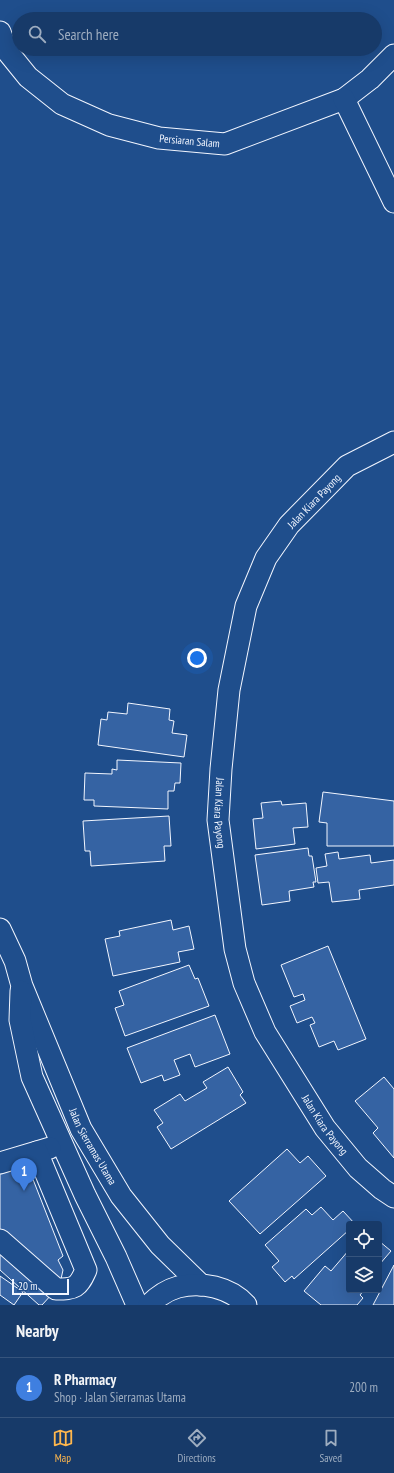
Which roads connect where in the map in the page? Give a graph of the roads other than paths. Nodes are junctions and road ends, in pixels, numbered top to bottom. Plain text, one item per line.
1 (0, 32) edge
2 (394, 55) edge
3 (344, 99) junction
4 (394, 202) edge
5 (394, 442) edge
6 (0, 929) edge
7 (22, 986) junction
8 (62, 1144) junction
9 (37, 1152) junction
10 (0, 1163) edge
11 (394, 1197) edge
12 (0, 1240) edge
13 (201, 1285) junction
14 (137, 1305) edge
15 (149, 1305) edge
16 (246, 1305) edge

1 - 3 street, Persiaran Salam
2 - 3 street, Persiaran Salam
3 - 4 street
5 - 11 street, Jalan Kiara Payong
6 - 7 street, Jalan Sierramas Utama
7 - 8 street, Jalan Sierramas Utama
7 - 13 street, Jalan Sierramas Utama
8 - 9 street
8 - 14 street, Jalan Sierramas Utama
9 - 10 street
9 - 12 street
13 - 15 street
13 - 16 street

